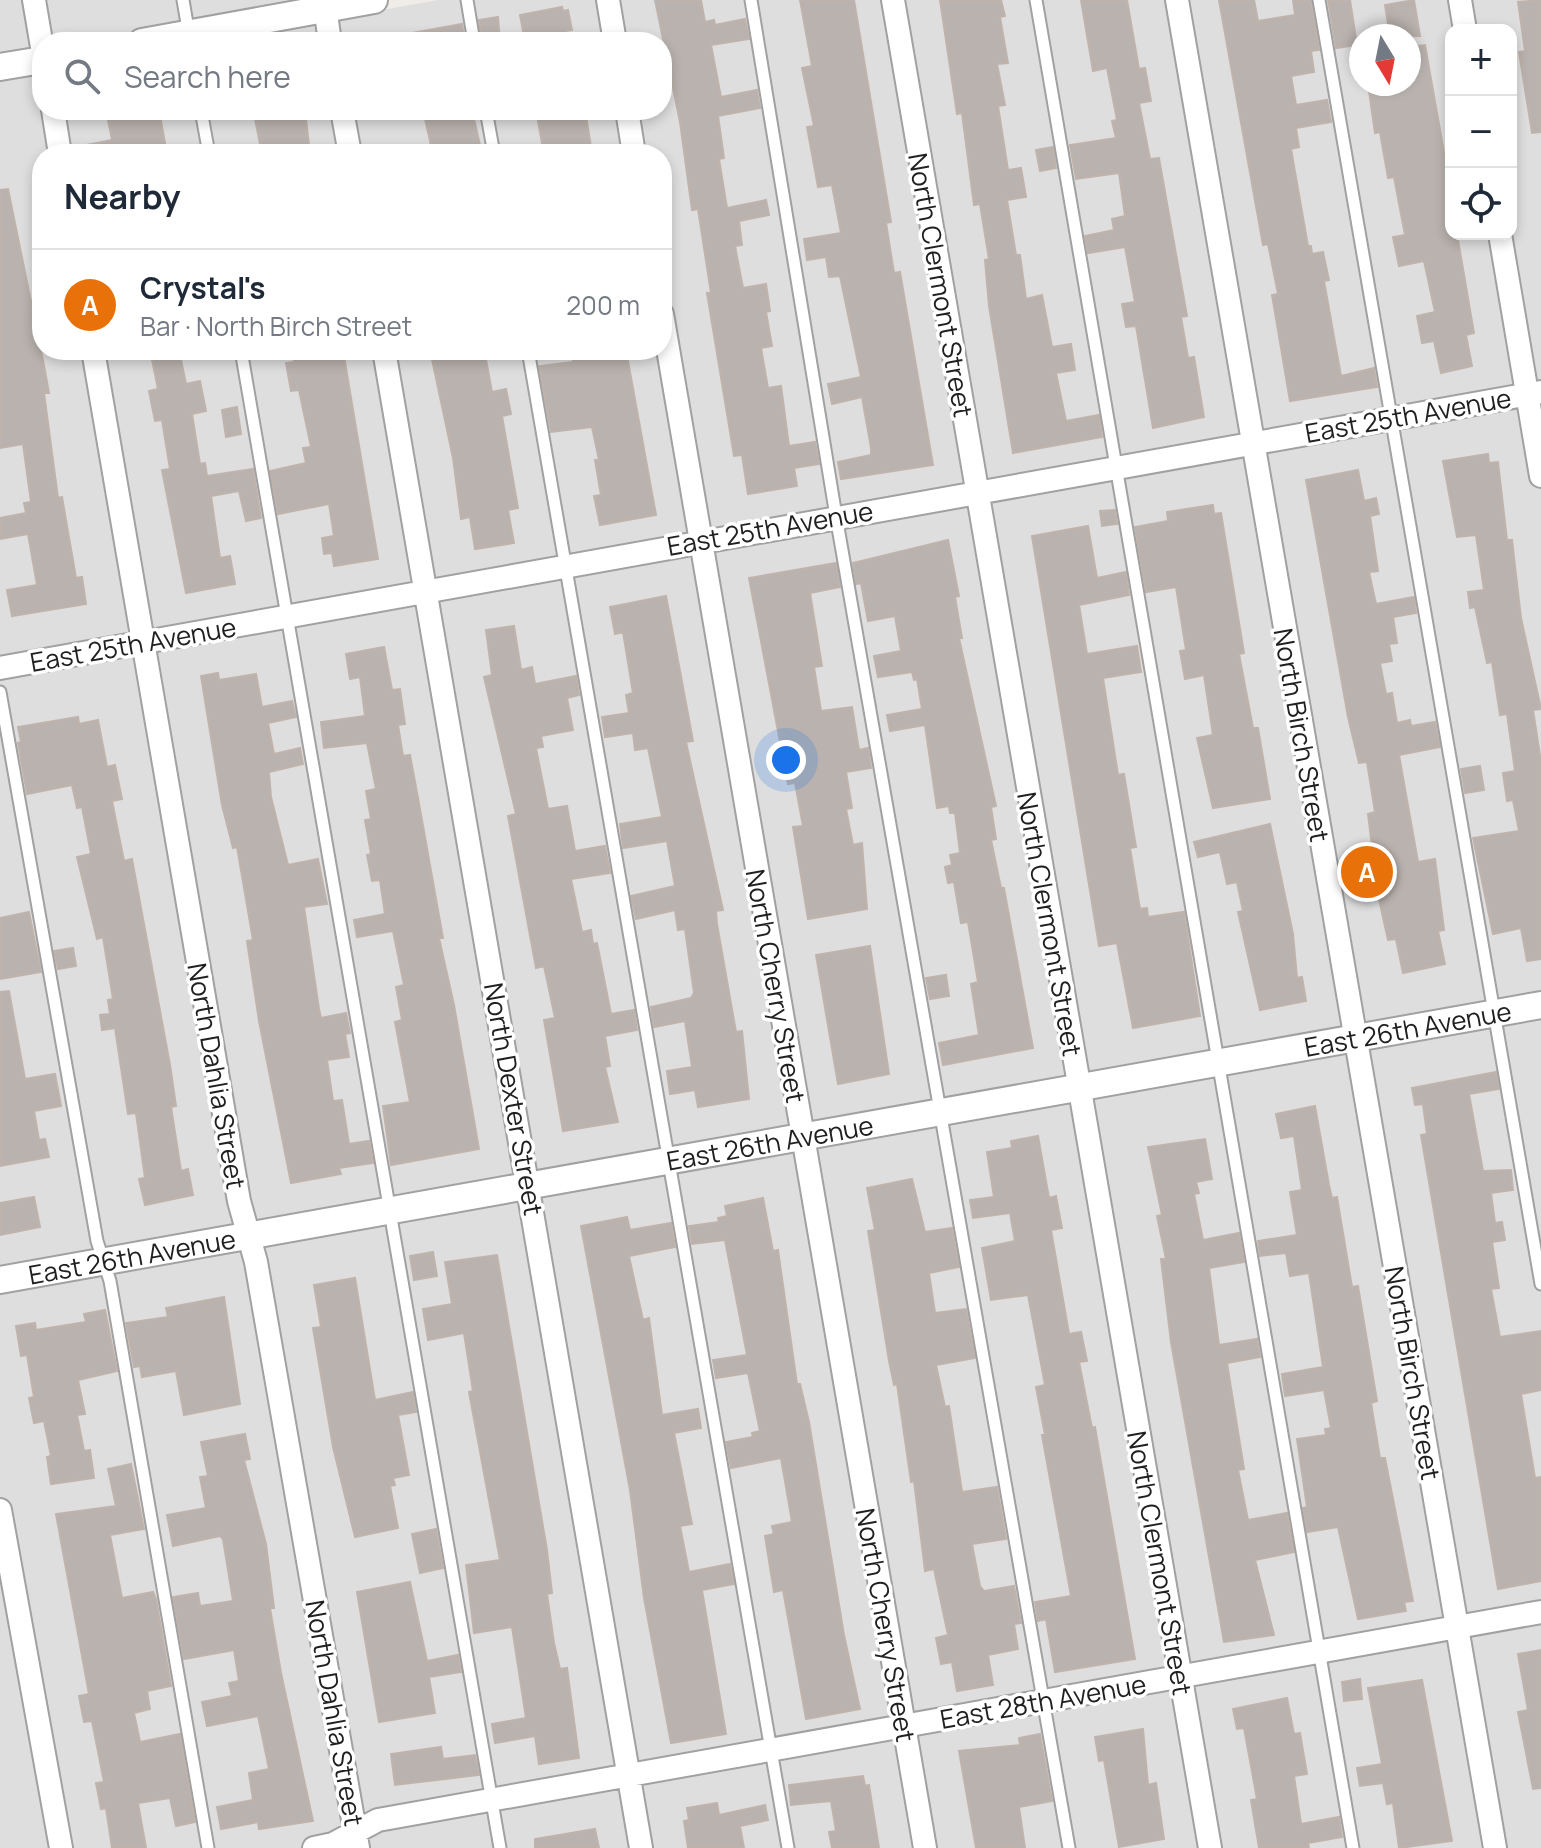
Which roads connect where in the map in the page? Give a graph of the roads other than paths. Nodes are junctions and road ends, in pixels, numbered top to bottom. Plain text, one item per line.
1 (34, 0) edge
2 (183, 0) edge
3 (374, 0) edge
4 (467, 0) edge
5 (608, 0) edge
6 (751, 0) edge
7 (893, 0) edge
8 (1036, 0) edge
9 (1177, 0) edge
10 (1319, 0) edge
11 (1460, 0) edge
12 (324, 4) edge
13 (1464, 24) edge
14 (39, 32) edge
15 (188, 32) edge
16 (213, 32) edge
17 (328, 32) edge
18 (472, 32) edge
19 (613, 32) edge
20 (32, 62) edge
21 (0, 67) edge
22 (55, 120) edge
23 (203, 120) edge
24 (344, 120) edge
25 (488, 120) edge
26 (629, 120) edge
27 (58, 144) edge
28 (207, 144) edge
29 (348, 144) edge
30 (492, 144) edge
31 (632, 144) edge
32 (1501, 240) edge
33 (95, 360) edge
34 (243, 360) edge
35 (386, 360) edge
36 (530, 360) edge
37 (670, 360) edge
38 (1534, 393) edge
39 (1389, 418) junction
40 (1251, 443) junction
41 (1114, 468) junction
42 (1541, 476) edge
43 (976, 492) junction
44 (836, 516) junction
45 (701, 540) junction
46 (565, 566) junction
47 (426, 591) junction
48 (286, 616) junction
49 (143, 642) junction
50 (0, 668) edge
51 (0, 692) edge
52 (1541, 1005) edge
53 (1494, 1013) junction
54 (1355, 1038) junction
55 (1216, 1062) junction
56 (1077, 1087) junction
57 (940, 1112) junction
58 (802, 1137) junction
59 (669, 1160) junction
60 (529, 1186) junction
61 (389, 1210) junction
62 (247, 1235) junction
63 (103, 1261) junction
64 (0, 1280) edge
65 (1541, 1284) edge
66 (0, 1510) edge
67 (1541, 1612) edge
68 (1456, 1627) junction
69 (1320, 1652) junction
70 (1180, 1678) junction
71 (1043, 1700) junction
72 (903, 1726) junction
73 (771, 1749) junction
74 (629, 1776) junction
75 (492, 1801) junction
76 (357, 1840) edge
77 (61, 1848) edge
78 (208, 1848) edge
79 (314, 1848) edge
80 (500, 1848) edge
81 (641, 1848) edge
82 (788, 1848) edge
83 (925, 1848) edge
84 (1069, 1848) edge
85 (1210, 1848) edge
86 (1353, 1848) edge
87 (1495, 1848) edge

1 - 14 street
2 - 15 lane
3 - 12 street
4 - 18 lane
5 - 19 street
6 - 44 lane
7 - 43 street, North Clermont Street
8 - 41 lane
9 - 40 street, North Birch Street
10 - 39 lane
11 - 13 street
12 - 16 street
12 - 17 street
20 - 21 street
22 - 27 street
23 - 28 lane
24 - 29 street
25 - 30 lane
26 - 31 street
32 - 38 street
33 - 49 street, North Dahlia Street
34 - 48 lane
35 - 47 street, North Dexter Street
36 - 46 lane
37 - 45 street, North Cherry Street
38 - 39 street, East 25th Avenue
38 - 42 street
39 - 40 street, East 25th Avenue
39 - 53 lane
40 - 41 street, East 25th Avenue
40 - 54 street, North Birch Street
41 - 43 street, East 25th Avenue
41 - 55 lane
43 - 44 street, East 25th Avenue
43 - 56 street, North Clermont Street
44 - 45 street, East 25th Avenue
44 - 57 lane
45 - 46 street, East 25th Avenue
45 - 58 street, North Cherry Street
46 - 47 street, East 25th Avenue
46 - 59 lane
47 - 48 street, East 25th Avenue
47 - 60 street, North Dexter Street
48 - 49 street, East 25th Avenue
48 - 61 lane
49 - 50 street, East 25th Avenue
49 - 62 street, North Dahlia Street
51 - 63 lane
52 - 53 street, East 26th Avenue
53 - 54 street, East 26th Avenue
53 - 65 lane
54 - 55 street, East 26th Avenue
54 - 68 street, North Birch Street
55 - 56 street, East 26th Avenue
55 - 69 lane
56 - 57 street, East 26th Avenue
56 - 70 street, North Clermont Street
57 - 58 street, East 26th Avenue
57 - 71 lane
58 - 59 street, East 26th Avenue
58 - 72 street, North Cherry Street
59 - 60 street, East 26th Avenue
59 - 73 lane
60 - 61 street, East 26th Avenue
60 - 74 street, North Dexter Street
61 - 62 street, East 26th Avenue
61 - 75 lane
62 - 63 street, East 26th Avenue
62 - 76 street, North Dahlia Street
63 - 64 street, East 26th Avenue
63 - 78 lane
66 - 77 street
67 - 68 street, East 28th Avenue
68 - 69 street, East 28th Avenue
68 - 87 street, North Birch Street
69 - 70 street, East 28th Avenue
69 - 86 lane
70 - 71 street, East 28th Avenue
70 - 85 street, North Clermont Street
71 - 72 street, East 28th Avenue
71 - 84 lane
72 - 73 street, East 28th Avenue
72 - 83 street, North Cherry Street
73 - 74 street, East 28th Avenue
73 - 82 lane
74 - 75 street, East 28th Avenue
74 - 81 street, North Dexter Street
75 - 76 street, East 28th Avenue
75 - 80 lane
76 - 79 street, East 28th Avenue

